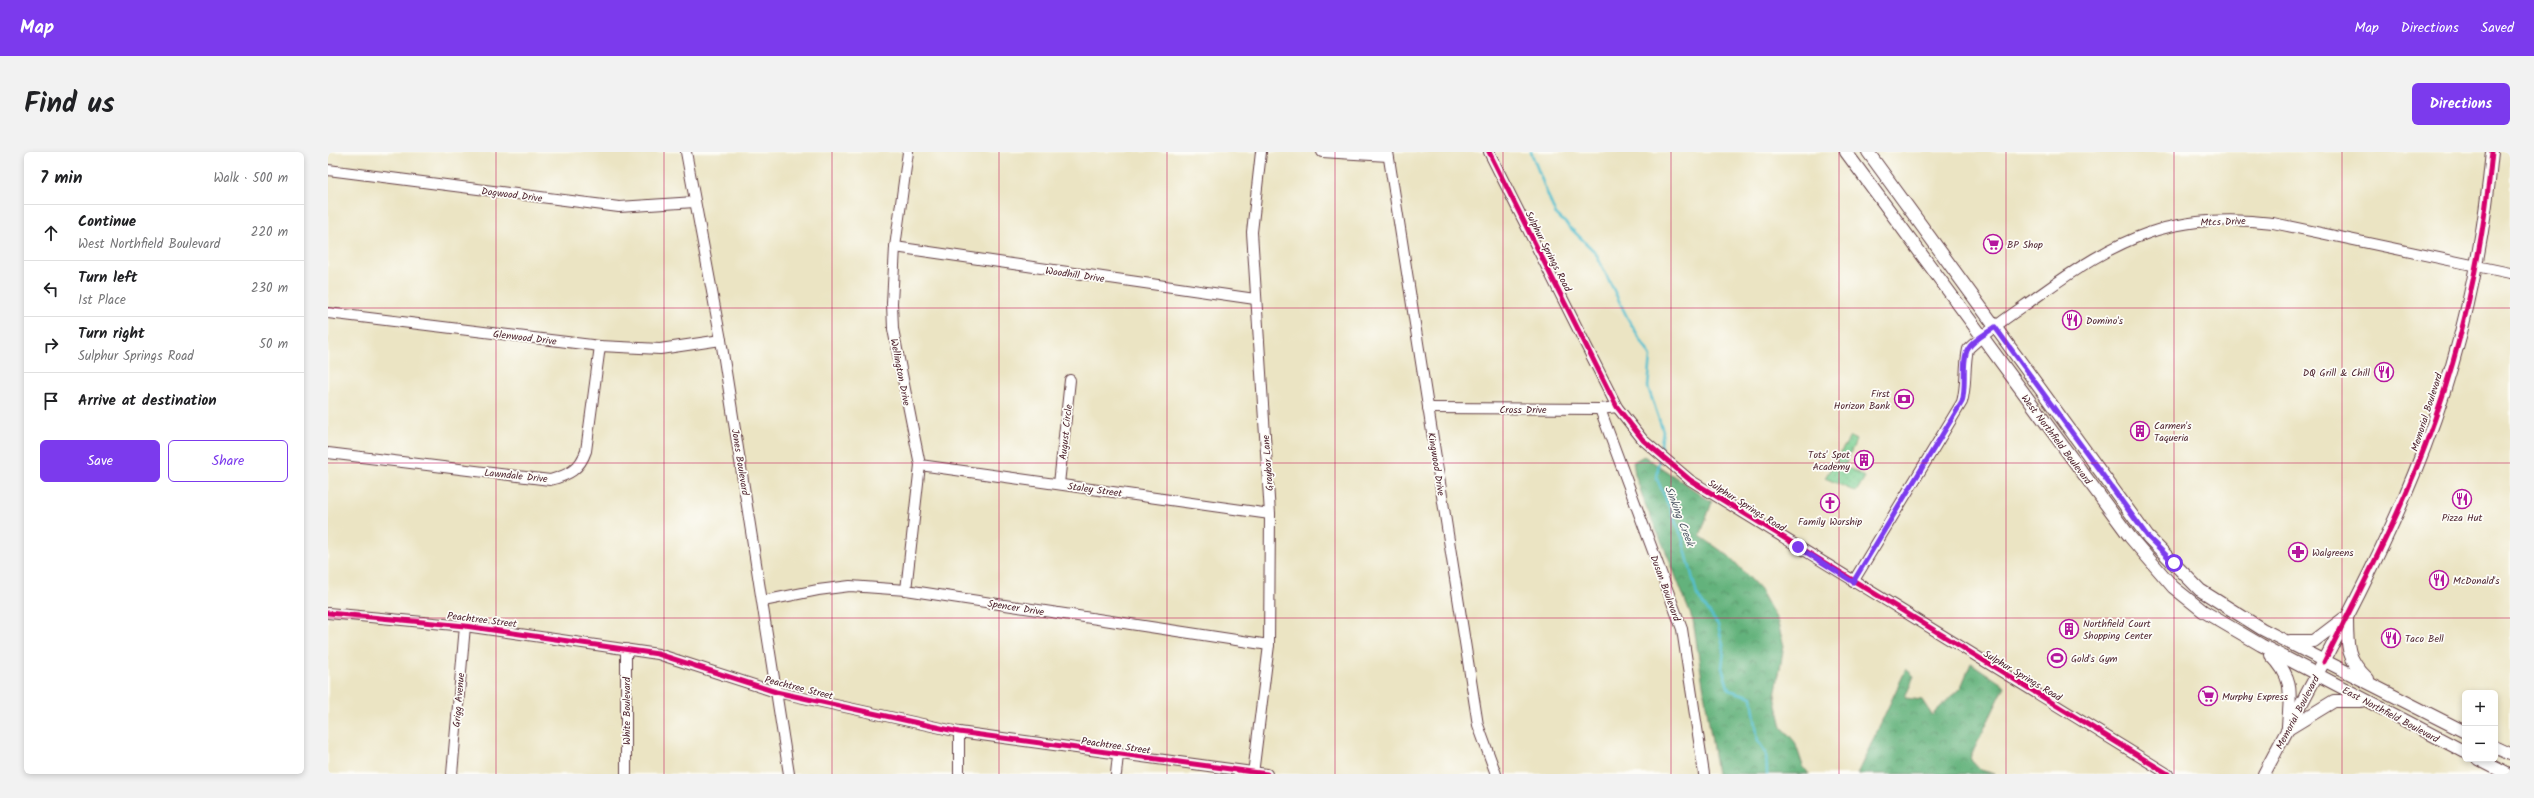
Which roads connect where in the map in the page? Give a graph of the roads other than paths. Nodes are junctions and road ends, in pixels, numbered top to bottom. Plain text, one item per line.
1 (686, 152) edge
2 (908, 152) edge
3 (1261, 152) edge
4 (1322, 152) edge
5 (1489, 152) edge
6 (1846, 152) edge
7 (1868, 152) edge
8 (2492, 152) edge
9 (1388, 154) edge
10 (328, 170) edge
11 (695, 202) junction
12 (895, 247) junction
13 (2476, 266) junction
14 (2510, 273) edge
15 (1255, 299) junction
16 (328, 313) edge
17 (1995, 327) junction
18 (1981, 337) junction
19 (721, 340) junction
20 (600, 346) junction
21 (1070, 380) dead end
22 (1617, 406) junction
23 (1428, 408) junction
24 (1600, 409) junction
25 (328, 453) edge
26 (920, 465) junction
27 (1059, 484) junction
28 (1270, 514) junction
29 (1853, 582) junction
30 (906, 590) junction
31 (763, 601) junction
32 (328, 613) edge
33 (2347, 615) junction
34 (465, 626) junction
35 (2280, 638) junction
36 (1269, 645) junction
37 (2261, 646) junction
38 (626, 649) junction
39 (2324, 662) junction
40 (2317, 675) junction
41 (2378, 688) junction
42 (776, 692) junction
43 (2366, 701) junction
44 (2288, 730) junction
45 (2462, 730) edge
46 (958, 732) junction
47 (2498, 748) edge
48 (2462, 750) edge
49 (2510, 754) edge
50 (1118, 755) junction
51 (2484, 762) edge
52 (1253, 773) edge
53 (452, 774) edge
54 (626, 774) edge
55 (789, 774) edge
56 (959, 774) edge
57 (1116, 774) edge
58 (1267, 774) edge
59 (1496, 774) edge
60 (1704, 774) edge
61 (2168, 774) edge
62 (2264, 774) edge
63 (2506, 774) edge

1 - 11 street, Jones Boulevard
2 - 12 street, Wellington Drive
3 - 15 street, Graybar Lane
4 - 9 street
5 - 22 street, Sulphur Springs Road
6 - 18 main road, West Northfield Boulevard
7 - 17 main road, West Northfield Boulevard
8 - 13 main road, Memorial Boulevard
9 - 23 street, Kingwood Drive
10 - 11 street, Dogwood Drive
11 - 19 street, Jones Boulevard
12 - 15 street, Woodhill Drive
12 - 26 street, Wellington Drive
13 - 14 street, Mtcs Drive
13 - 17 street, Mtcs Drive
13 - 33 main road, Memorial Boulevard
15 - 28 street, Graybar Lane
16 - 20 street, Glenwood Drive
17 - 18 street, Mtcs Drive
17 - 35 main road, West Northfield Boulevard
18 - 29 street, Mtcs Drive
18 - 37 main road, West Northfield Boulevard
19 - 20 street, Glenwood Drive
19 - 31 street, Jones Boulevard
20 - 25 street, Lawndale Drive
21 - 27 street, August Circle
22 - 24 street, Cross Drive
22 - 29 street, Sulphur Springs Road
23 - 24 street, Cross Drive
23 - 59 street, Kingwood Drive
24 - 60 street, Dusan Boulevard
26 - 27 street, Staley Street
26 - 30 street, Wellington Drive
27 - 28 street, Staley Street
28 - 36 street, Graybar Lane
29 - 61 street, Sulphur Springs Road
30 - 31 street, Spencer Drive
30 - 36 street, Spencer Drive
31 - 42 street, Jones Boulevard
32 - 34 street, Peachtree Street
33 - 35 main road
33 - 39 main road, Memorial Boulevard
33 - 41 main road
34 - 38 street, Peachtree Street
34 - 53 street, Grigg Avenue
35 - 39 main road, West Northfield Boulevard
36 - 52 street, Graybar Lane
37 - 40 main road, West Northfield Boulevard
37 - 44 main road
38 - 42 street, Peachtree Street
38 - 54 street, White Boulevard
39 - 40 main road, Memorial Boulevard
39 - 41 main road, East Northfield Boulevard
40 - 43 main road, East Northfield Boulevard
40 - 44 main road, Memorial Boulevard
41 - 45 main road, East Northfield Boulevard
42 - 46 street, Peachtree Street
42 - 55 street, Jones Boulevard
43 - 44 main road
43 - 48 main road, East Northfield Boulevard
44 - 62 main road, Memorial Boulevard
46 - 50 street, Peachtree Street
46 - 56 street
47 - 49 main road
50 - 52 street, Peachtree Street
50 - 57 street
51 - 63 main road
52 - 58 street, Peachtree Street

